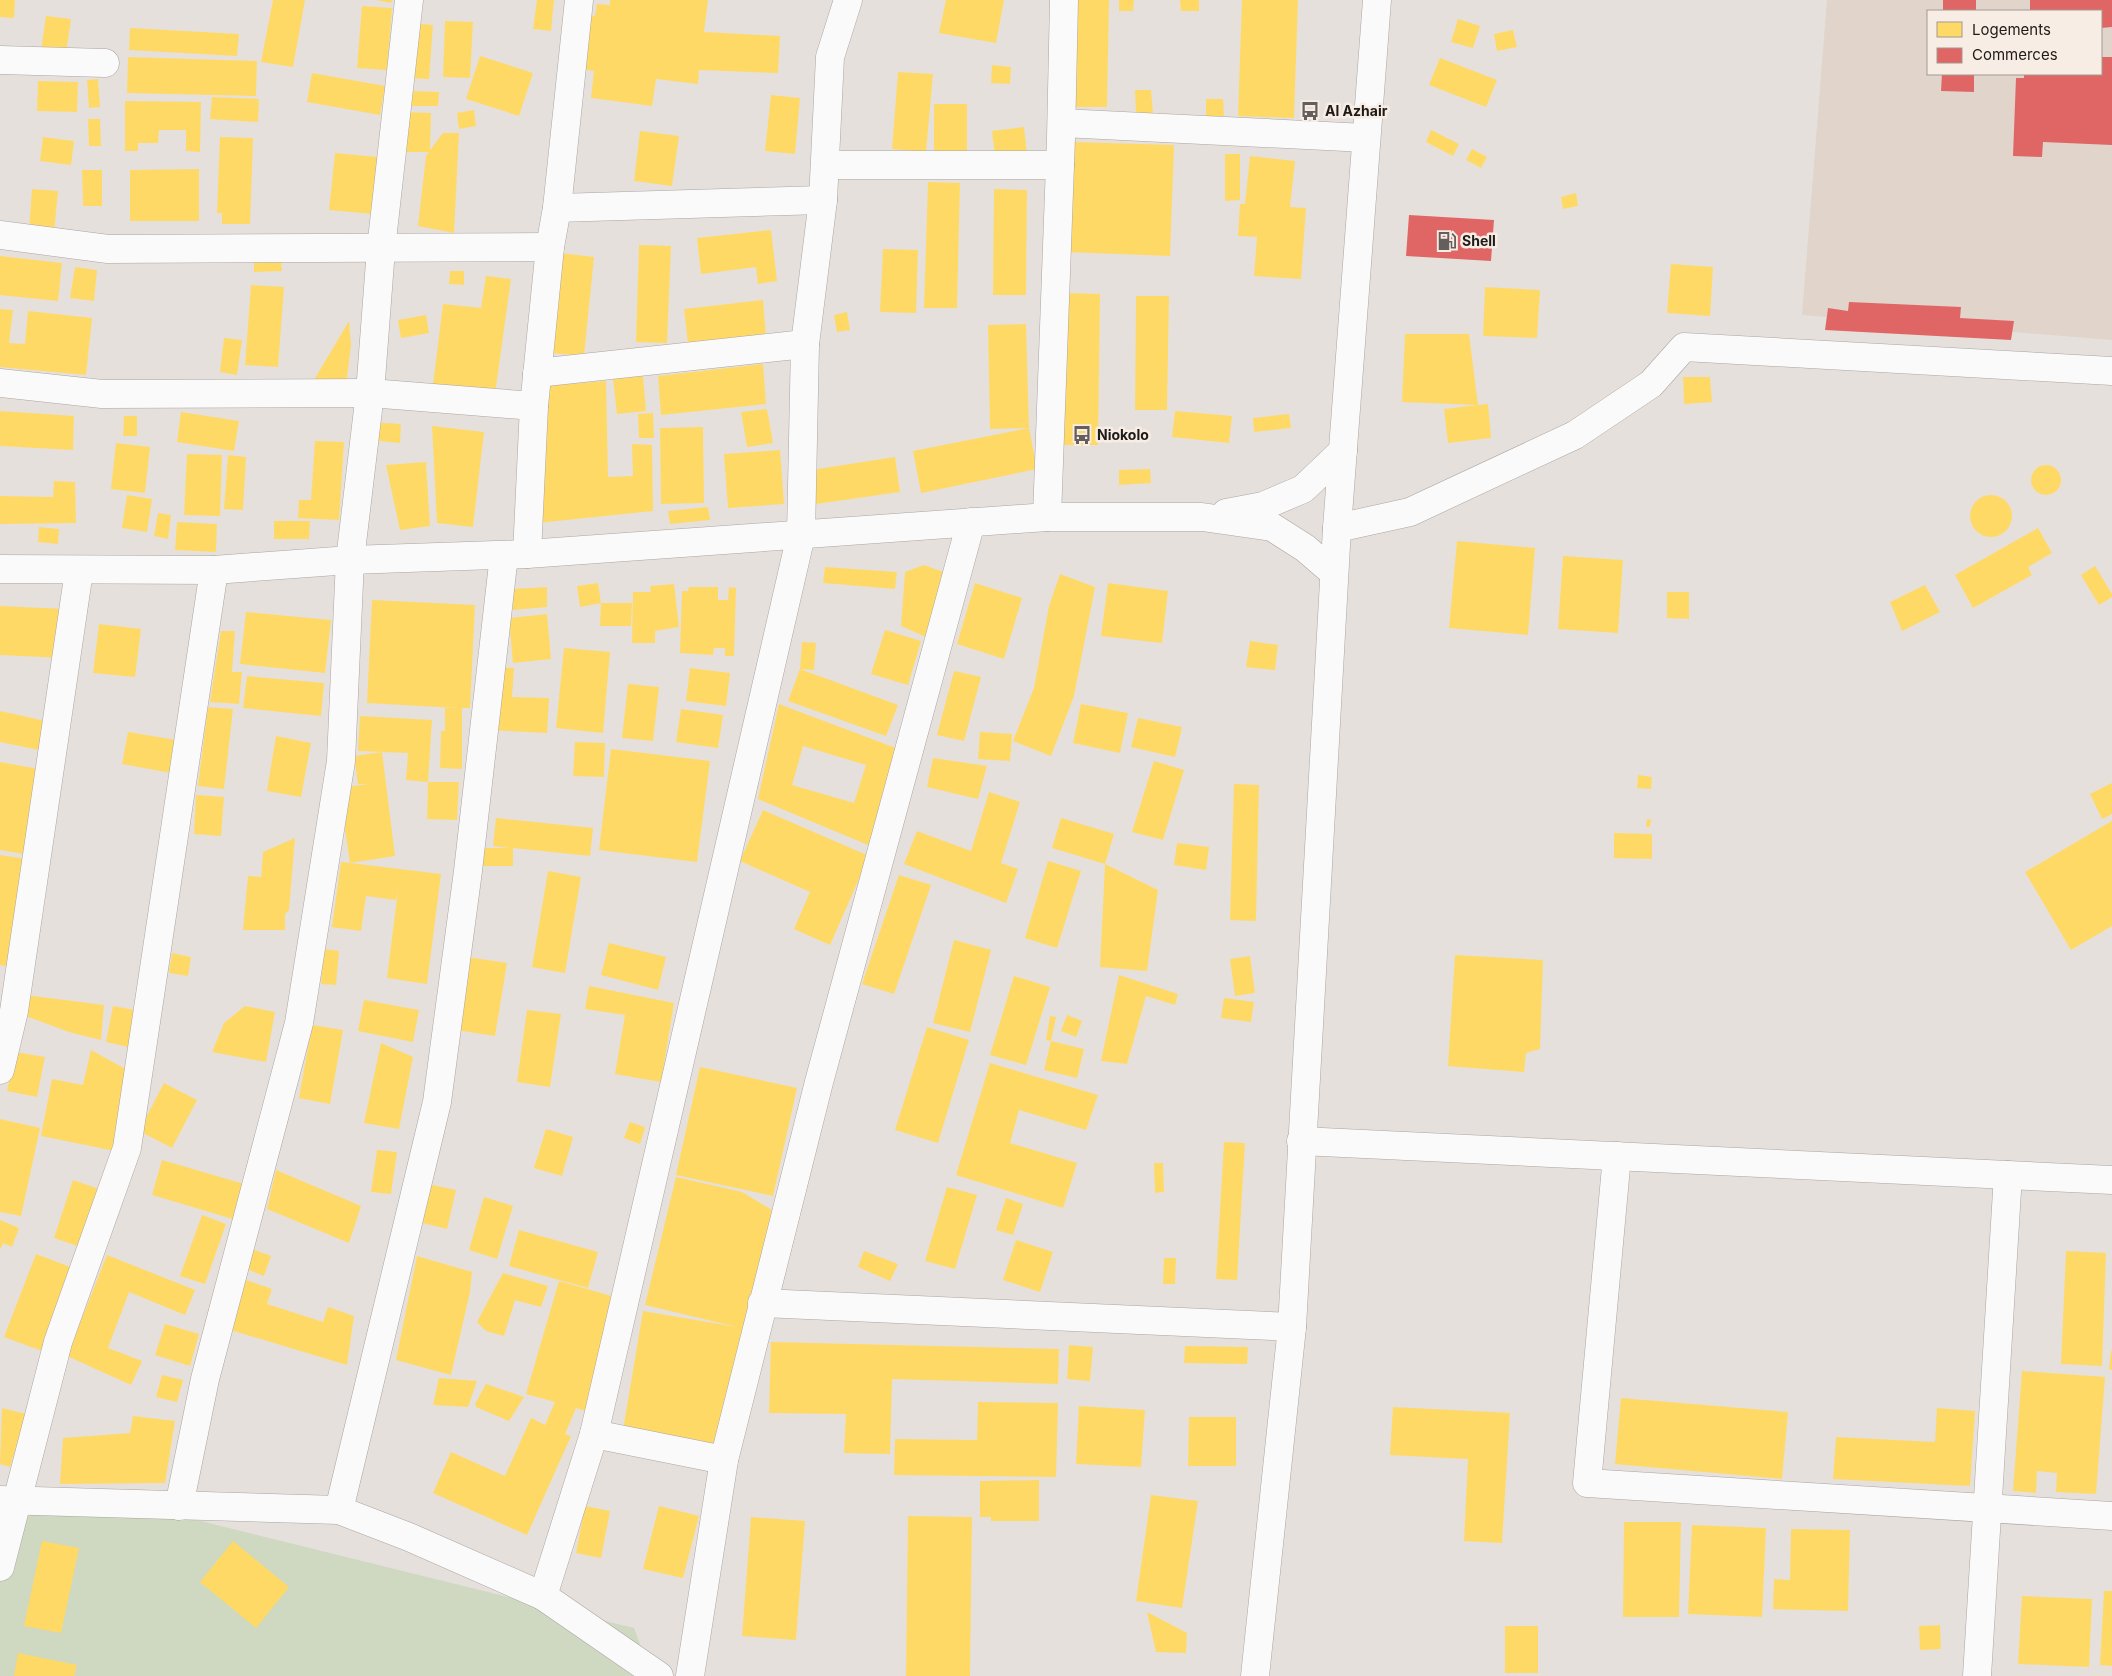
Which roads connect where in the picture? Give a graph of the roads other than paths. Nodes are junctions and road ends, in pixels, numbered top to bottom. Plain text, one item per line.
1 (409, 0) edge
2 (579, 0) edge
3 (848, 0) edge
4 (1064, 0) edge
5 (1381, 1) edge
6 (0, 60) edge
7 (105, 63) dead end
8 (1062, 123) junction
9 (1366, 138) junction
10 (825, 165) junction
11 (1060, 165) junction
12 (822, 200) junction
13 (557, 208) junction
14 (0, 235) edge
15 (550, 247) junction
16 (381, 249) junction
17 (805, 344) junction
18 (2112, 371) edge
19 (538, 372) junction
20 (0, 383) edge
21 (370, 393) junction
22 (534, 406) junction
23 (1343, 451) junction
24 (1047, 516) junction
25 (1202, 516) junction
26 (971, 522) junction
27 (1337, 528) junction
28 (801, 535) junction
29 (515, 554) junction
30 (350, 560) junction
31 (0, 568) edge
32 (214, 570) junction
33 (79, 571) junction
34 (1334, 573) junction
35 (0, 1070) edge
36 (1301, 1141) junction
37 (1617, 1156) junction
38 (2008, 1175) junction
39 (2112, 1180) edge
40 (762, 1304) junction
41 (1292, 1327) junction
42 (594, 1434) junction
43 (724, 1460) junction
44 (8, 1500) edge
45 (179, 1506) junction
46 (1988, 1508) junction
47 (338, 1510) junction
48 (2112, 1516) edge
49 (0, 1567) edge
50 (543, 1596) junction
51 (659, 1676) edge
52 (690, 1676) edge
53 (1255, 1676) edge
54 (1977, 1676) edge

1 - 16 street
2 - 13 street
3 - 10 street
4 - 8 street
5 - 9 street
6 - 7 street
8 - 9 street
8 - 11 street
9 - 23 street
10 - 11 street
10 - 12 street
11 - 24 street
12 - 13 street
12 - 17 street
13 - 15 street
14 - 16 street
15 - 16 street
15 - 19 street
16 - 21 street
17 - 19 street
17 - 28 street
18 - 27 street
19 - 22 street
20 - 21 street
21 - 22 street
21 - 30 street
22 - 29 street
23 - 25 street
23 - 27 street
24 - 25 street
24 - 26 street
25 - 34 street
26 - 28 street
26 - 40 street
27 - 34 street
28 - 29 street
28 - 42 street
29 - 30 street
29 - 47 street
30 - 32 street
30 - 45 street
31 - 33 street
32 - 33 street
32 - 44 street
33 - 35 street
34 - 36 street
36 - 37 street
36 - 41 street
37 - 38 street
37 - 46 street
38 - 39 street
38 - 46 street
40 - 41 street
40 - 43 street
41 - 53 street
42 - 43 street
42 - 50 street
43 - 52 street
44 - 45 street
44 - 49 street
45 - 47 street
46 - 48 street
46 - 54 street
47 - 50 street
50 - 51 street

